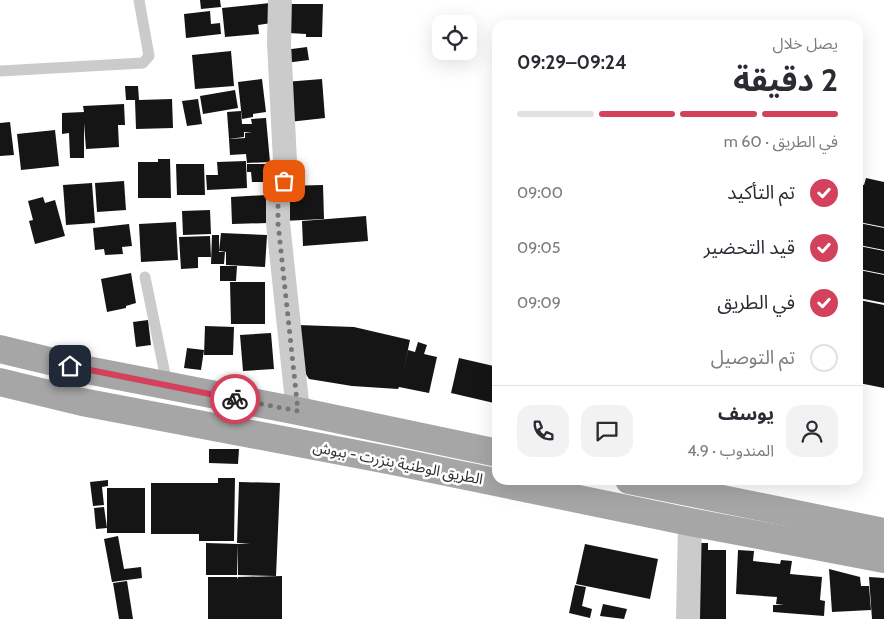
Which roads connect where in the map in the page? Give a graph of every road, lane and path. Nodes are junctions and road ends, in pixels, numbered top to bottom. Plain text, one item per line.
1 (139, 0) edge
2 (280, 0) edge
3 (0, 71) edge
4 (145, 277) dead end
5 (0, 349) edge
6 (0, 382) edge
7 (167, 386) junction
8 (298, 411) junction
9 (492, 452) edge
10 (492, 481) edge
11 (510, 485) edge
12 (654, 485) edge
13 (690, 522) junction
14 (884, 532) edge
15 (884, 559) edge
16 (688, 619) edge

1 - 3 lane
2 - 8 street
4 - 7 lane
5 - 7 main road, الطريق الوطنية بنزرت - ببوش
6 - 10 main road, الطريق الوطنية بنزرت - ببوش
7 - 8 main road, الطريق الوطنية بنزرت - ببوش
8 - 9 main road, الطريق الوطنية بنزرت - ببوش
11 - 13 main road, الطريق الوطنية بنزرت - ببوش
12 - 14 main road
13 - 15 main road, الطريق الوطنية بنزرت - ببوش
13 - 16 street

